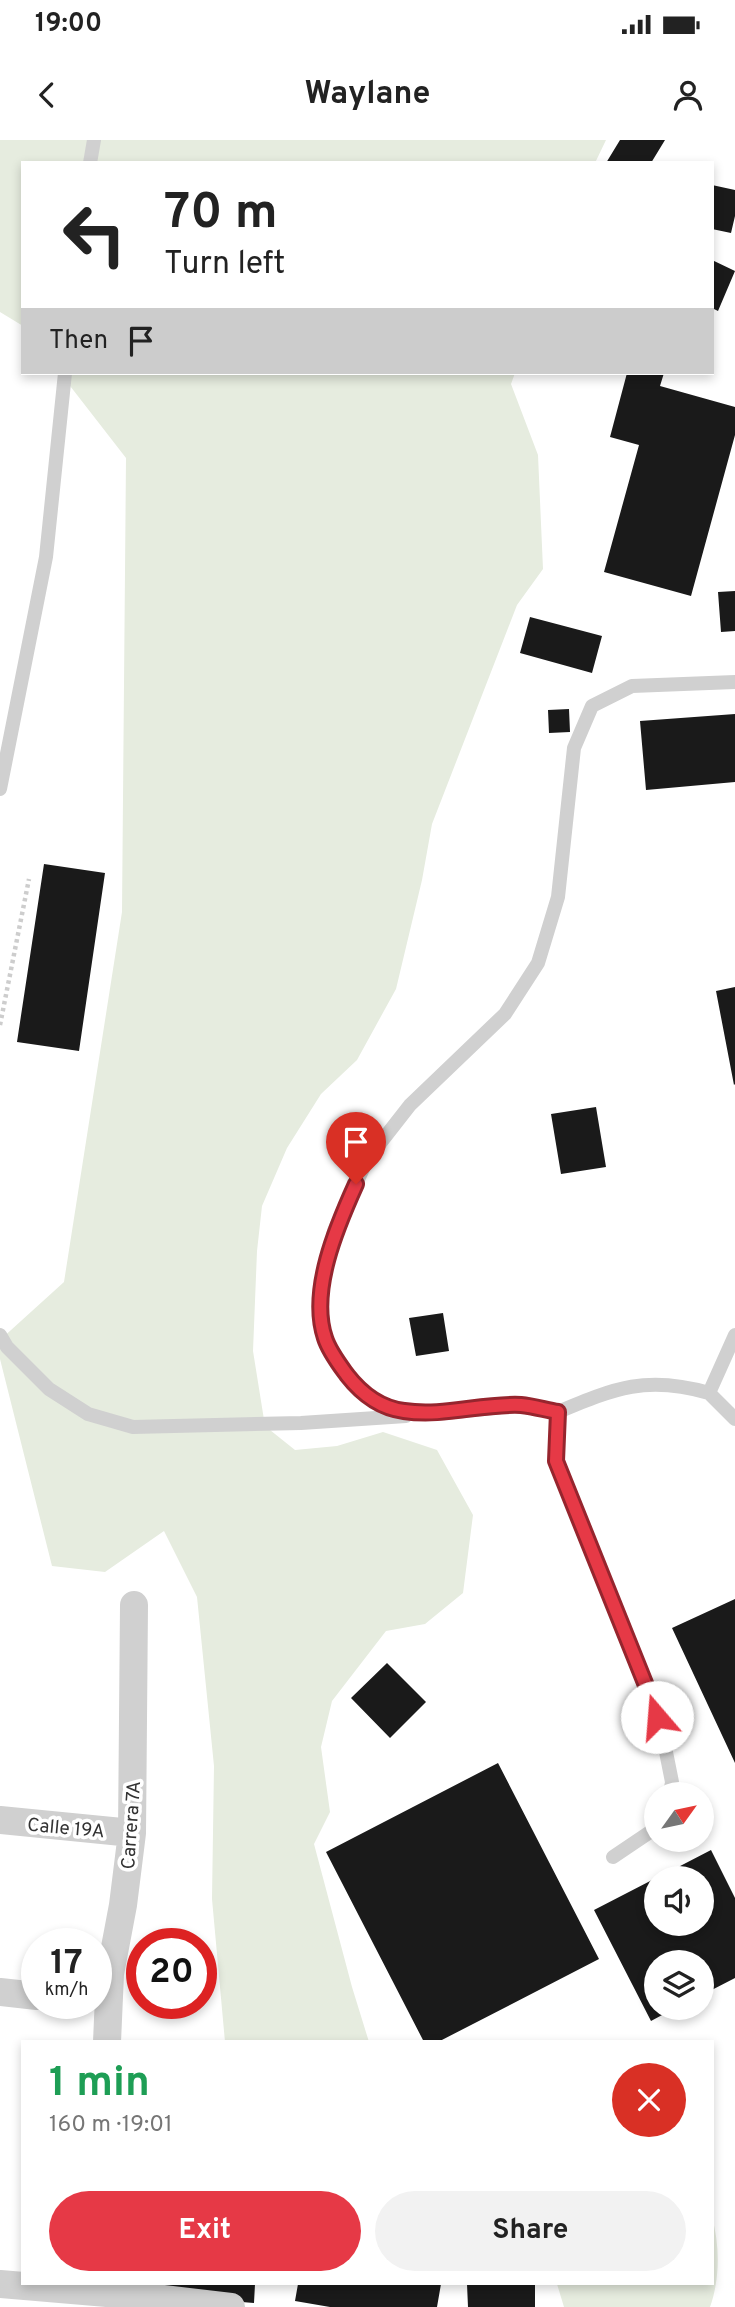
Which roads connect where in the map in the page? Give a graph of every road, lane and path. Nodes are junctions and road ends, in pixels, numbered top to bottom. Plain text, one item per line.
1 (94, 140) edge
2 (90, 161) edge
3 (65, 375) edge
4 (735, 682) edge
5 (0, 789) edge
6 (29, 879) dead end
7 (0, 1025) edge
8 (0, 1335) edge
9 (735, 1335) edge
10 (709, 1393) junction
11 (558, 1412) junction
12 (436, 1414) junction
13 (735, 1419) edge
14 (134, 1605) dead end
15 (671, 1782) edge
16 (0, 1820) edge
17 (132, 1833) junction
18 (644, 1836) edge
19 (613, 1857) dead end
20 (112, 1963) edge
21 (0, 1992) edge
22 (21, 1994) edge
23 (105, 2019) edge
24 (107, 2040) edge
25 (1, 2277) edge
26 (21, 2280) edge
27 (58, 2285) edge
28 (130, 2295) edge
29 (231, 2307) edge

1 - 2 lane
3 - 5 lane
4 - 12 lane
6 - 7 path
8 - 12 lane
9 - 10 lane
10 - 11 lane
10 - 13 lane
11 - 12 lane
11 - 15 lane
14 - 17 street, Carrera 7A
16 - 17 street, Calle 19A
17 - 20 street, Carrera 7A
18 - 19 lane
21 - 22 street
23 - 24 street, Carrera 7A
25 - 26 street
27 - 28 street
28 - 29 street

